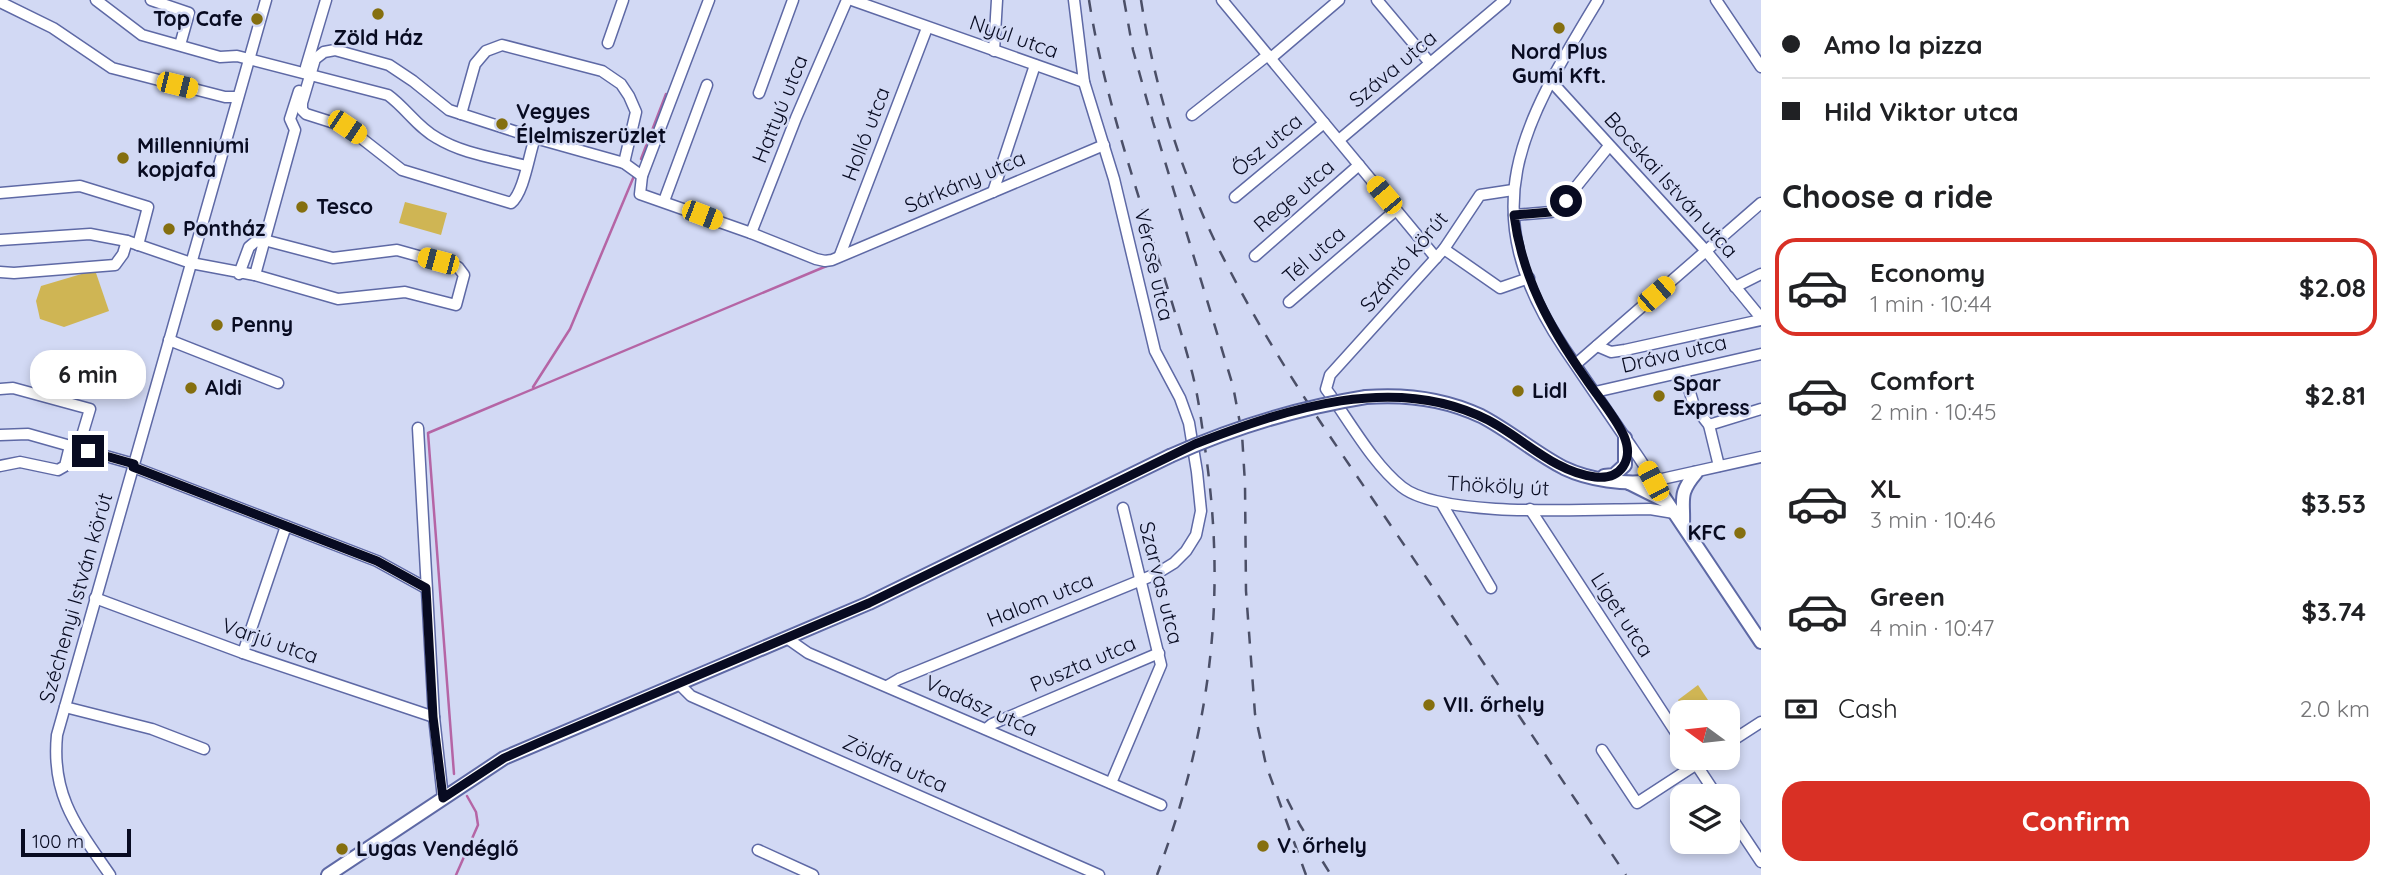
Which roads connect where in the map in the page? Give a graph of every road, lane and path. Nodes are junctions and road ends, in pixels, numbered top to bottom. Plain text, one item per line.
1 (96, 0) edge
2 (151, 0) edge
3 (265, 0) edge
4 (326, 0) edge
5 (623, 0) edge
6 (709, 0) edge
7 (793, 0) edge
8 (847, 0) edge
9 (852, 0) edge
10 (997, 0) edge
11 (1074, 0) edge
12 (1222, 0) edge
13 (1339, 0) edge
14 (1377, 0) edge
15 (1504, 0) edge
16 (1598, 0) edge
17 (1716, 0) edge
18 (0, 2) edge
19 (927, 28) junction
20 (608, 43) dead end
21 (180, 45) junction
22 (994, 51) junction
23 (1269, 57) junction
24 (248, 60) junction
25 (1430, 63) junction
26 (1035, 65) junction
27 (1761, 67) edge
28 (307, 75) junction
29 (1549, 80) junction
30 (1084, 82) junction
31 (707, 85) dead end
32 (759, 93) dead end
33 (238, 97) junction
34 (461, 114) junction
35 (1192, 115) dead end
36 (1324, 123) junction
37 (535, 138) junction
38 (1339, 140) junction
39 (1104, 145) junction
40 (1609, 146) junction
41 (624, 163) junction
42 (1359, 165) junction
43 (526, 166) junction
44 (642, 176) junction
45 (1513, 190) junction
46 (993, 191) junction
47 (0, 193) edge
48 (1235, 197) dead end
49 (664, 201) junction
50 (1761, 203) edge
51 (1396, 210) junction
52 (1514, 215) junction
53 (751, 233) junction
54 (0, 240) edge
55 (264, 240) junction
56 (127, 241) junction
57 (138, 245) junction
58 (1444, 249) junction
59 (1706, 251) junction
60 (840, 255) junction
61 (1255, 256) dead end
62 (1436, 258) junction
63 (191, 263) junction
64 (0, 272) edge
65 (239, 274) junction
66 (1761, 274) edge
67 (255, 275) junction
68 (1529, 278) junction
69 (1735, 287) junction
70 (1289, 302) dead end
71 (1761, 319) edge
72 (169, 340) junction
73 (1597, 346) junction
74 (1761, 354) edge
75 (1576, 364) junction
76 (1684, 372) junction
77 (1330, 374) joint
78 (278, 383) dead end
79 (0, 389) edge
80 (1595, 392) junction
81 (1761, 409) edge
82 (1709, 425) junction
83 (418, 428) dead end
84 (0, 435) edge
85 (1625, 438) junction
86 (74, 447) junction
87 (1761, 457) edge
88 (0, 466) edge
89 (133, 466) junction
90 (1719, 466) junction
91 (1696, 473) junction
92 (1597, 477) junction
93 (1653, 481) junction
94 (1627, 482) junction
95 (1666, 502) junction
96 (1442, 504) junction
97 (1123, 508) dead end
98 (1530, 509) junction
99 (1674, 513) junction
100 (1683, 524) junction
101 (286, 526) junction
102 (1196, 535) joint
103 (1140, 580) junction
104 (426, 588) junction
105 (1490, 589) dead end
106 (95, 598) junction
107 (788, 639) junction
108 (1761, 642) edge
109 (243, 653) junction
110 (1159, 653) junction
111 (679, 684) junction
112 (887, 686) junction
113 (65, 707) junction
114 (433, 717) junction
115 (1761, 722) edge
116 (1670, 724) edge
117 (986, 729) junction
118 (1740, 736) edge
119 (204, 749) dead end
120 (1602, 750) dead end
121 (1682, 770) edge
122 (1111, 783) junction
123 (443, 798) junction
124 (1161, 805) dead end
125 (1740, 830) edge
126 (758, 850) dead end
127 (1761, 862) edge
128 (110, 875) edge
129 (328, 875) edge
130 (813, 875) edge
131 (1099, 875) edge

1 - 21 street
2 - 21 street
3 - 24 street, Széchenyi István körút
4 - 28 street
5 - 20 street
6 - 44 street
7 - 32 street
8 - 53 street, Hattyú utca
9 - 19 street, Nyúl utca
10 - 22 street
11 - 30 street, Vércse utca
12 - 23 street
13 - 23 street
14 - 25 street
15 - 25 street, Száva utca
16 - 29 street
17 - 27 street
18 - 33 street
19 - 22 street, Nyúl utca
19 - 60 street, Holló utca
21 - 24 street
22 - 26 street, Nyúl utca
23 - 35 street
23 - 36 street
24 - 28 street
24 - 33 street, Széchenyi István körút
25 - 38 street, Száva utca
26 - 30 street, Nyúl utca
26 - 46 street
28 - 34 street
28 - 43 street
28 - 43 street
28 - 55 street
29 - 40 street, Bocskai István utca
29 - 45 street
30 - 39 street, Vércse utca
31 - 49 street
33 - 63 street, Széchenyi István körút
34 - 37 street
34 - 41 street
36 - 38 street
36 - 48 street, Ősz utca
37 - 41 street
37 - 43 street
38 - 42 street
39 - 46 street, Sárkány utca
39 - 102 street, Vércse utca
40 - 52 street
40 - 59 street, Bocskai István utca
41 - 44 street
42 - 51 street
42 - 61 street, Rege utca
44 - 49 street
45 - 52 street
45 - 58 street, Szántó körút
46 - 60 street, Sárkány utca
47 - 57 street
49 - 53 street
50 - 59 street
51 - 62 street
51 - 70 street, Tél utca
52 - 68 street
53 - 60 street
54 - 56 street
55 - 65 street
55 - 67 street
55 - 67 street
56 - 57 street
56 - 64 street
57 - 63 street
58 - 62 street, Szántó körút
58 - 68 street
59 - 69 street, Bocskai István utca
59 - 73 street
62 - 77 street, Szántó körút
63 - 65 street
63 - 72 street, Széchenyi István körút
65 - 67 street
66 - 69 street
68 - 75 street
69 - 71 street, Bocskai István utca
71 - 73 street
72 - 78 street
72 - 89 street, Széchenyi István körút
73 - 75 street
74 - 76 street, Dráva utca
75 - 80 street
76 - 80 street, Dráva utca
76 - 82 street
77 - 96 street, Thököly út
79 - 86 street
80 - 85 street
81 - 82 street
82 - 90 street
83 - 104 street
84 - 86 street
85 - 92 main road
85 - 93 street
86 - 88 street
86 - 89 street
87 - 90 street, Thököly út
89 - 101 street
89 - 106 street, Széchenyi István körút
90 - 91 street, Thököly út
91 - 93 street, Thököly út
91 - 100 main road
92 - 94 main road, Thököly út
92 - 107 main road, Thököly út, bridge
93 - 94 main road, Thököly út
93 - 95 main road
94 - 95 main road
95 - 99 main road
96 - 98 street, Thököly út
96 - 105 street
97 - 103 street, Szarvas utca
98 - 99 street, Thököly út
98 - 116 street, Liget utca
99 - 100 main road
100 - 108 main road
101 - 104 street
101 - 109 street
102 - 103 street, Halom utca
103 - 110 street, Szarvas utca
103 - 112 street, Halom utca
104 - 114 street
106 - 109 street, Varjú utca
106 - 113 street, Széchenyi István körút
107 - 111 main road
107 - 112 street, Vadász utca
109 - 114 street, Varjú utca
110 - 117 street, Puszta utca
110 - 122 street, Szarvas utca
111 - 123 main road
111 - 131 street, Zöldfa utca
112 - 117 street, Vadász utca
113 - 119 street
113 - 128 street, Széchenyi István körút
114 - 123 street
115 - 118 street
117 - 122 street, Vadász utca
120 - 121 street
122 - 124 street, Vadász utca
123 - 129 main road
125 - 127 street
126 - 130 street

